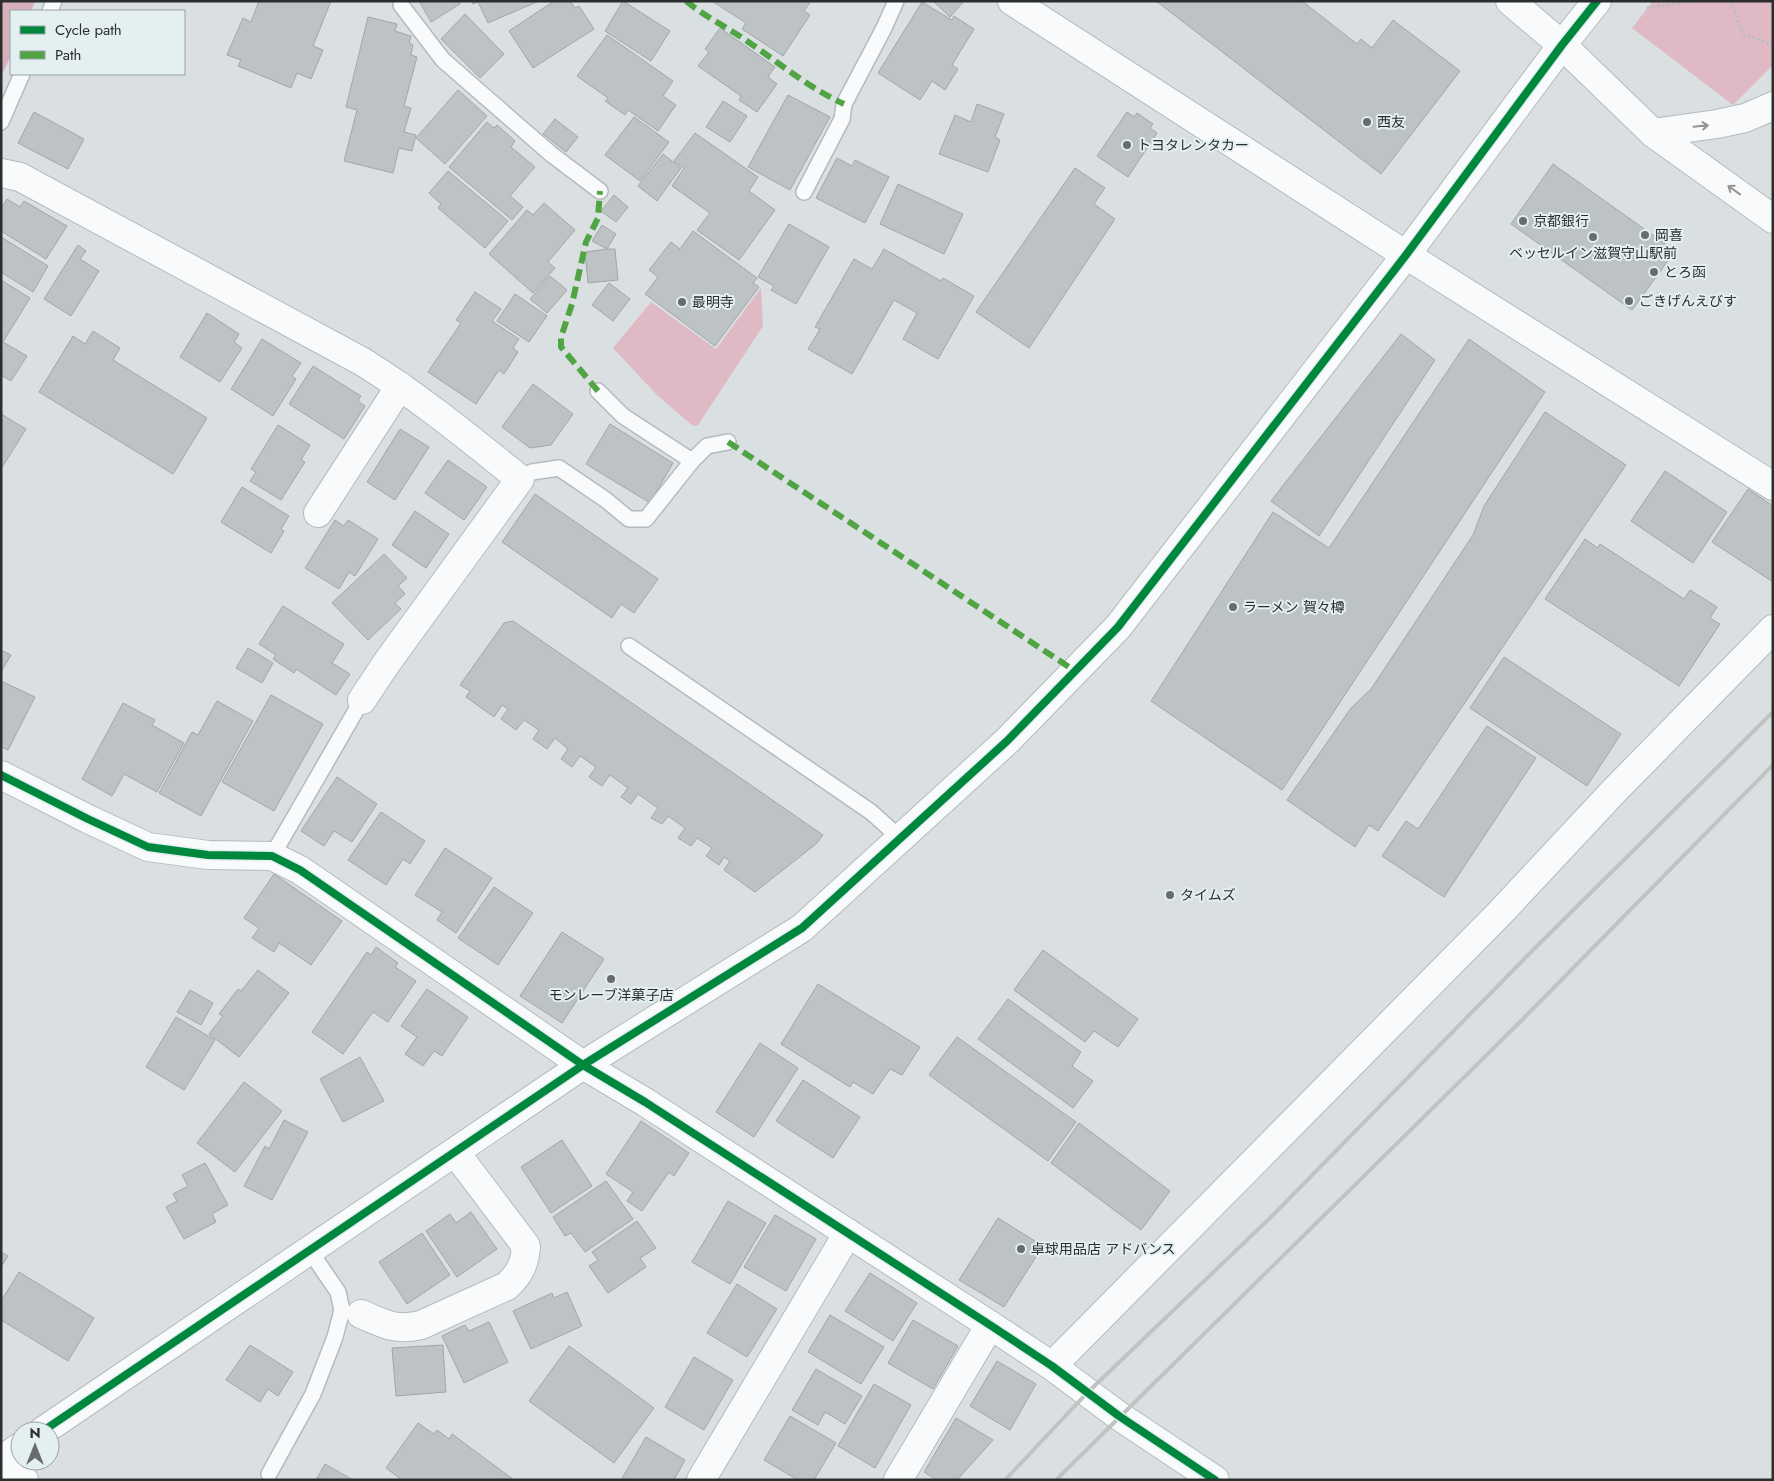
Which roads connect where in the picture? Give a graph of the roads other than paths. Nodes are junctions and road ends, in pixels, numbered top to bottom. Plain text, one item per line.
1 (896, 1) edge
2 (1012, 1) edge
3 (1510, 1) edge
4 (1597, 1) edge
5 (397, 3) edge
6 (1562, 45) junction
7 (22, 75) edge
8 (1773, 106) edge
9 (1, 122) edge
10 (1653, 133) junction
11 (1, 174) edge
12 (600, 191) dead end
13 (804, 192) dead end
14 (1773, 219) edge
15 (1406, 255) junction
16 (400, 386) junction
17 (598, 391) dead end
18 (728, 442) dead end
19 (692, 461) junction
20 (520, 479) junction
21 (1773, 486) edge
22 (318, 514) dead end
23 (1773, 628) edge
24 (629, 646) dead end
25 (362, 700) joint
26 (1, 775) edge
27 (900, 838) junction
28 (272, 856) junction
29 (583, 1065) junction
30 (455, 1152) junction
31 (848, 1233) junction
32 (310, 1251) junction
33 (361, 1314) dead end
34 (990, 1325) junction
35 (1052, 1366) junction
36 (58, 1421) edge
37 (1, 1465) edge
38 (268, 1474) dead end
39 (24, 1480) edge
40 (700, 1480) edge
41 (898, 1480) edge
42 (1215, 1480) edge

1 - 13 lane
2 - 15 street
3 - 6 street
4 - 6 street
5 - 12 lane
6 - 10 street
6 - 15 street
7 - 9 lane
10 -> 8 street
14 -> 10 street
11 - 16 street
15 - 21 street
15 - 27 street
16 - 20 street
16 - 22 street
17 - 19 lane
18 - 19 lane
19 - 20 lane
20 - 25 street
23 - 35 street
24 - 27 lane
25 - 28 lane
26 - 28 street
27 - 29 street
28 - 29 street
29 - 30 street
29 - 31 street
30 - 32 street
30 - 33 street
31 - 34 street
31 - 40 street
32 - 36 street
32 - 38 lane
34 - 35 street
34 - 41 street
35 - 42 street
37 - 39 street

